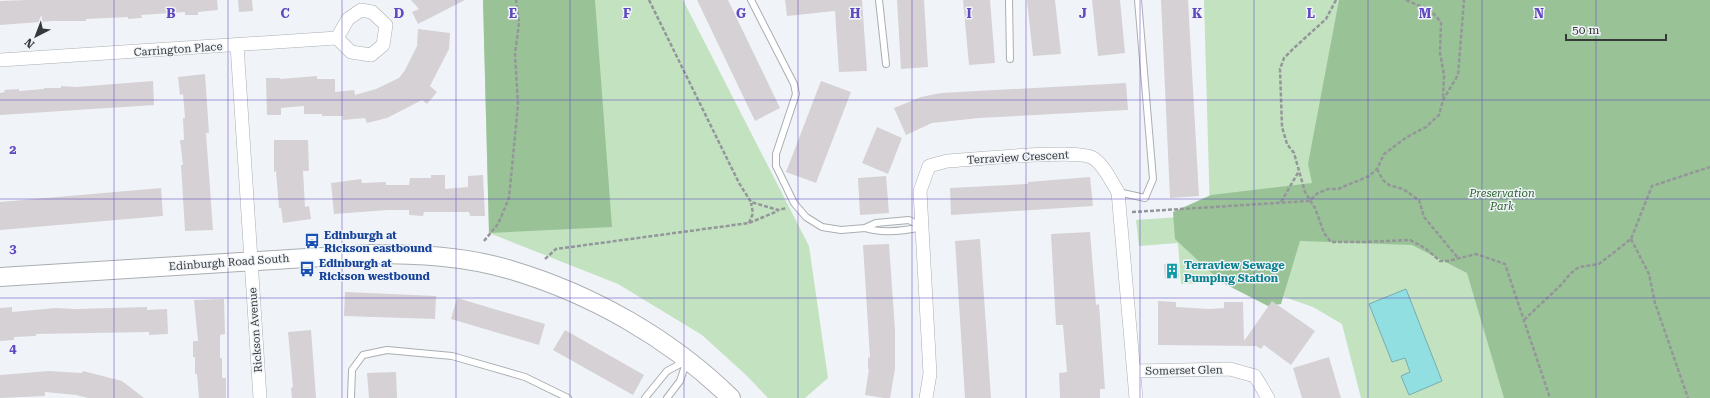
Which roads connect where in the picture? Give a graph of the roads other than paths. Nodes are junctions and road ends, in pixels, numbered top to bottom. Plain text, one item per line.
1 (751, 0) edge
2 (879, 0) edge
3 (1009, 0) edge
4 (1138, 0) edge
5 (337, 38) dead end
6 (237, 45) junction
7 (1010, 59) dead end
8 (0, 60) edge
9 (886, 64) dead end
10 (1118, 192) junction
11 (923, 227) junction
12 (250, 261) junction
13 (0, 277) edge
14 (687, 360) junction
15 (1134, 371) junction
16 (260, 398) edge
17 (351, 398) edge
18 (568, 398) edge
19 (645, 398) edge
20 (667, 398) edge
21 (731, 398) edge
22 (926, 398) edge
23 (1136, 398) edge
24 (1268, 398) edge

1 - 11 lane
2 - 9 lane
3 - 7 lane
4 - 10 lane
5 - 6 street
6 - 8 street, Carrington Place
6 - 12 street, Carrington Place
10 - 11 street, Terraview Crescent
10 - 15 street, Terraview Crescent
11 - 22 street, Terraview Crescent
12 - 13 main road, Edinburgh Road South
12 - 14 main road, Edinburgh Road South
12 - 16 street, Rickson Avenue
14 - 19 lane
14 - 20 lane
14 - 21 main road, Edinburgh Road South
15 - 23 street, Terraview Crescent
15 - 24 street, Somerset Glen
17 - 18 lane

